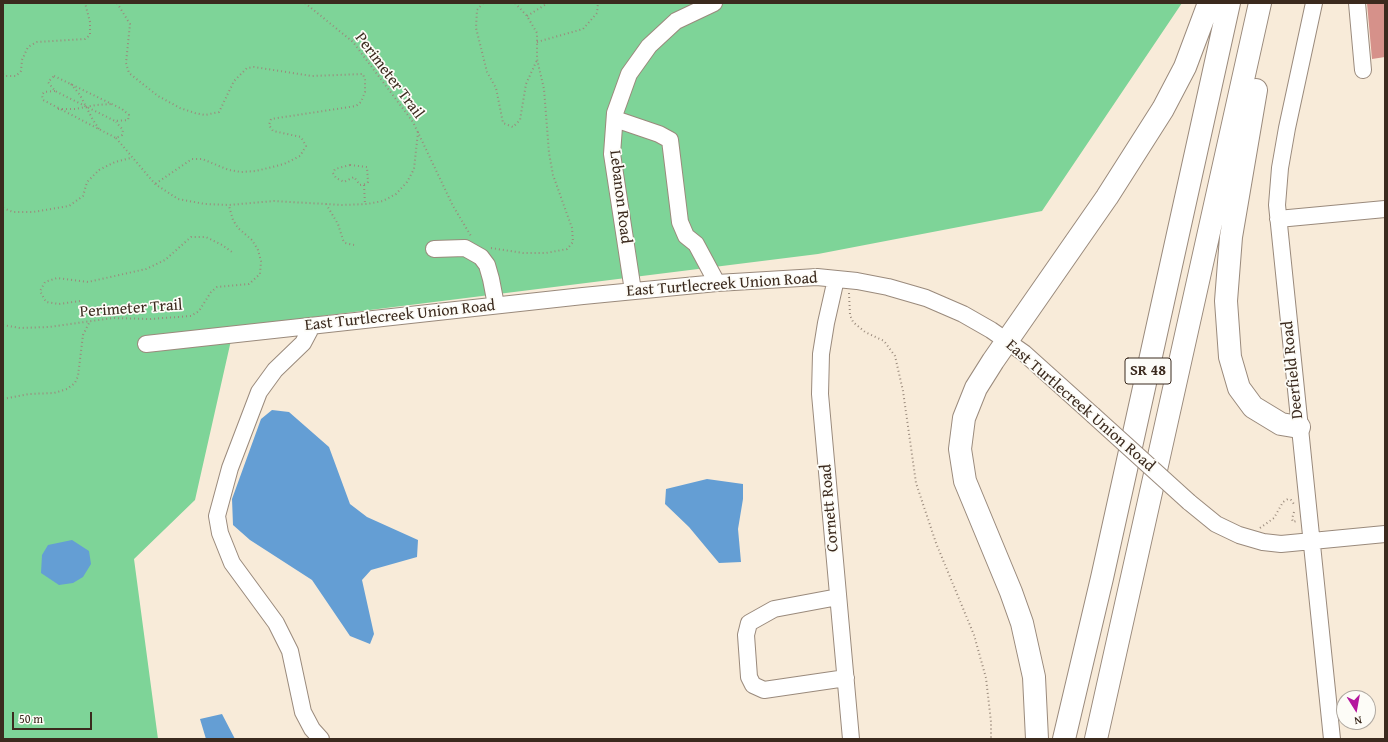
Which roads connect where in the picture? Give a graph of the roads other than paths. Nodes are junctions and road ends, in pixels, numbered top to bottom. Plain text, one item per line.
1 (714, 3) edge
2 (1209, 3) edge
3 (1229, 3) edge
4 (1260, 3) edge
5 (1271, 3) edge
6 (1314, 3) edge
7 (1357, 3) edge
8 (1363, 70) dead end
9 (615, 119) junction
10 (1385, 208) edge
11 (1278, 219) junction
12 (434, 249) dead end
13 (836, 279) junction
14 (717, 283) junction
15 (633, 291) junction
16 (496, 305) junction
17 (312, 326) junction
18 (1007, 340) junction
19 (146, 344) dead end
20 (1299, 427) junction
21 (1385, 534) edge
22 (1311, 541) junction
23 (838, 597) junction
24 (846, 678) junction
25 (321, 739) edge
26 (851, 739) edge
27 (1037, 739) edge
28 (1064, 739) edge
29 (1096, 739) edge
30 (1332, 739) edge

1 - 9 street, Lebanon Road
2 - 18 highway
3 - 28 highway, SR 48
4 - 29 highway, SR 48
5 - 20 highway
6 - 11 street, Deerfield Road
7 - 8 street
9 - 14 street
9 - 15 street, Lebanon Road
10 - 11 street
11 - 20 street, Deerfield Road
12 - 16 street
13 - 14 street, East Turtlecreek Union Road
13 - 18 street, East Turtlecreek Union Road
13 - 23 street, Cornett Road
14 - 15 street, East Turtlecreek Union Road
15 - 16 street, East Turtlecreek Union Road
16 - 17 street, East Turtlecreek Union Road
17 - 19 street, East Turtlecreek Union Road
17 - 25 street
18 - 22 street, East Turtlecreek Union Road, bridge
18 - 27 highway
20 - 22 street, Deerfield Road
21 - 22 street, East Turtlecreek Union Road
22 - 30 street, Deerfield Road
23 - 24 street, Cornett Road
23 - 24 street
24 - 26 street, Cornett Road

